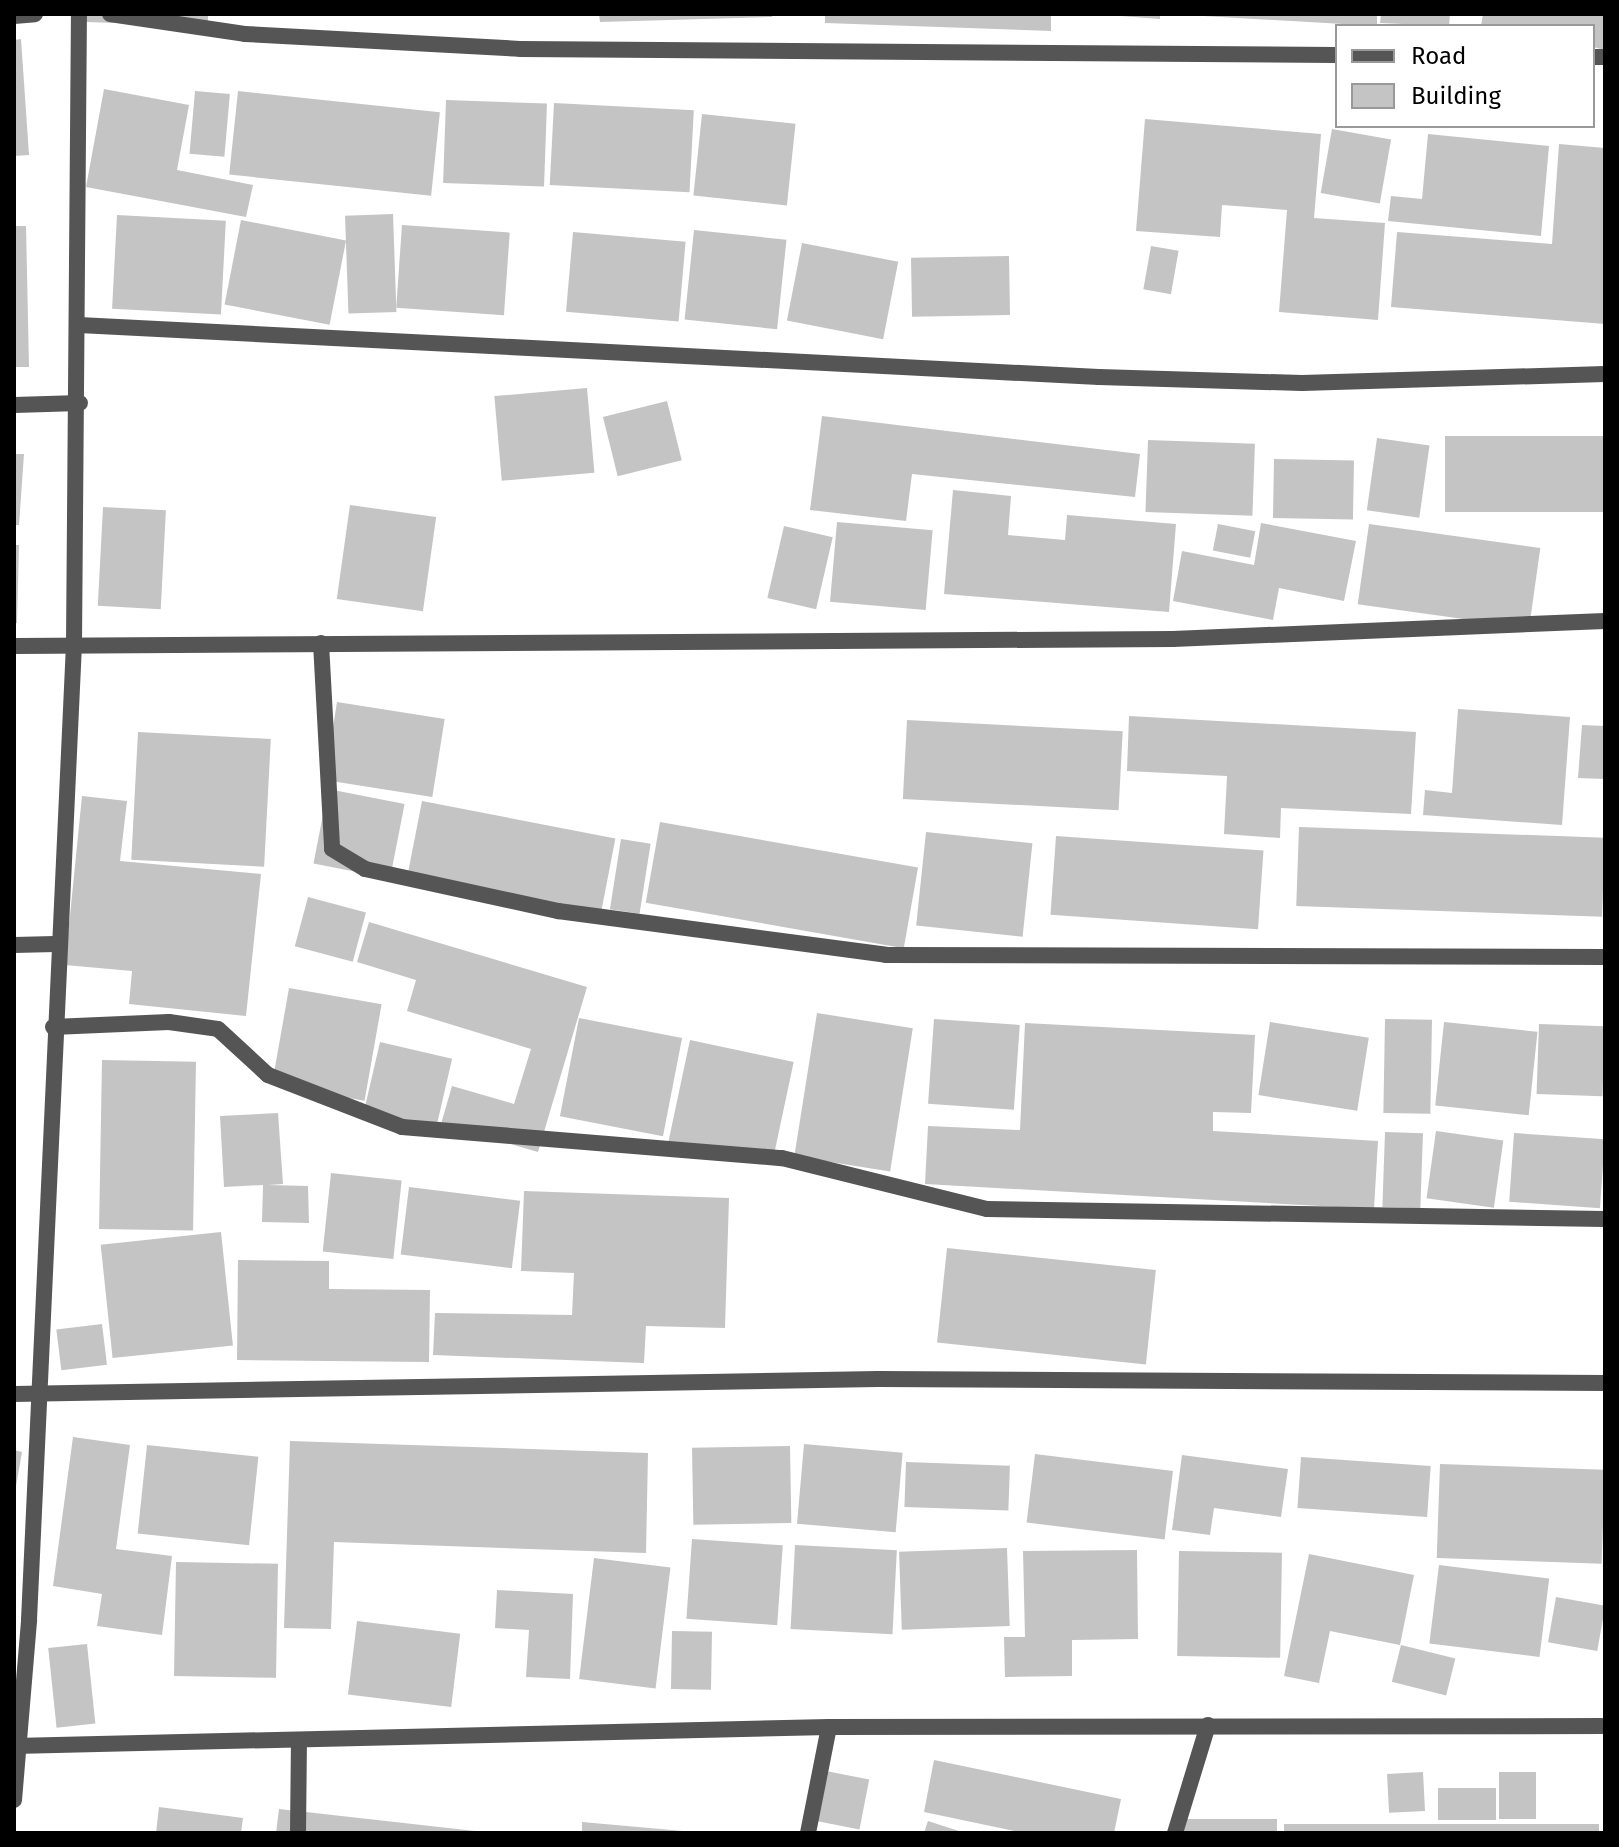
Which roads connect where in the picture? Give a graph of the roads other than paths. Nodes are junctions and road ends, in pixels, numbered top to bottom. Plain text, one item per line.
1 (35, 14) edge
2 (79, 14) edge
3 (110, 14) edge
4 (14, 16) edge
5 (1335, 55) edge
6 (79, 325) junction
7 (1605, 374) edge
8 (80, 403) junction
9 (14, 405) edge
10 (1605, 621) edge
11 (321, 643) junction
12 (74, 644) junction
13 (14, 646) edge
14 (55, 944) junction
15 (14, 945) edge
16 (1605, 957) edge
17 (53, 1027) junction
18 (1605, 1219) edge
19 (1605, 1383) edge
20 (14, 1394) edge
21 (38, 1394) junction
22 (1208, 1725) junction
23 (1605, 1726) edge
24 (829, 1727) junction
25 (299, 1740) junction
26 (16, 1746) edge
27 (14, 1800) edge
28 (298, 1833) edge
29 (808, 1833) edge
30 (1175, 1833) edge

1 - 4 street
2 - 6 street
3 - 5 street
6 - 7 street
6 - 8 street
8 - 9 street
8 - 12 street
10 - 11 street
11 - 12 street
11 - 16 street
12 - 13 street
12 - 14 street
14 - 15 street
14 - 17 street
17 - 18 street
17 - 21 street
19 - 21 street
20 - 21 street
21 - 26 street
22 - 23 street
22 - 24 street
22 - 30 street
24 - 25 street
24 - 29 street
25 - 26 street
25 - 28 street
26 - 27 street

